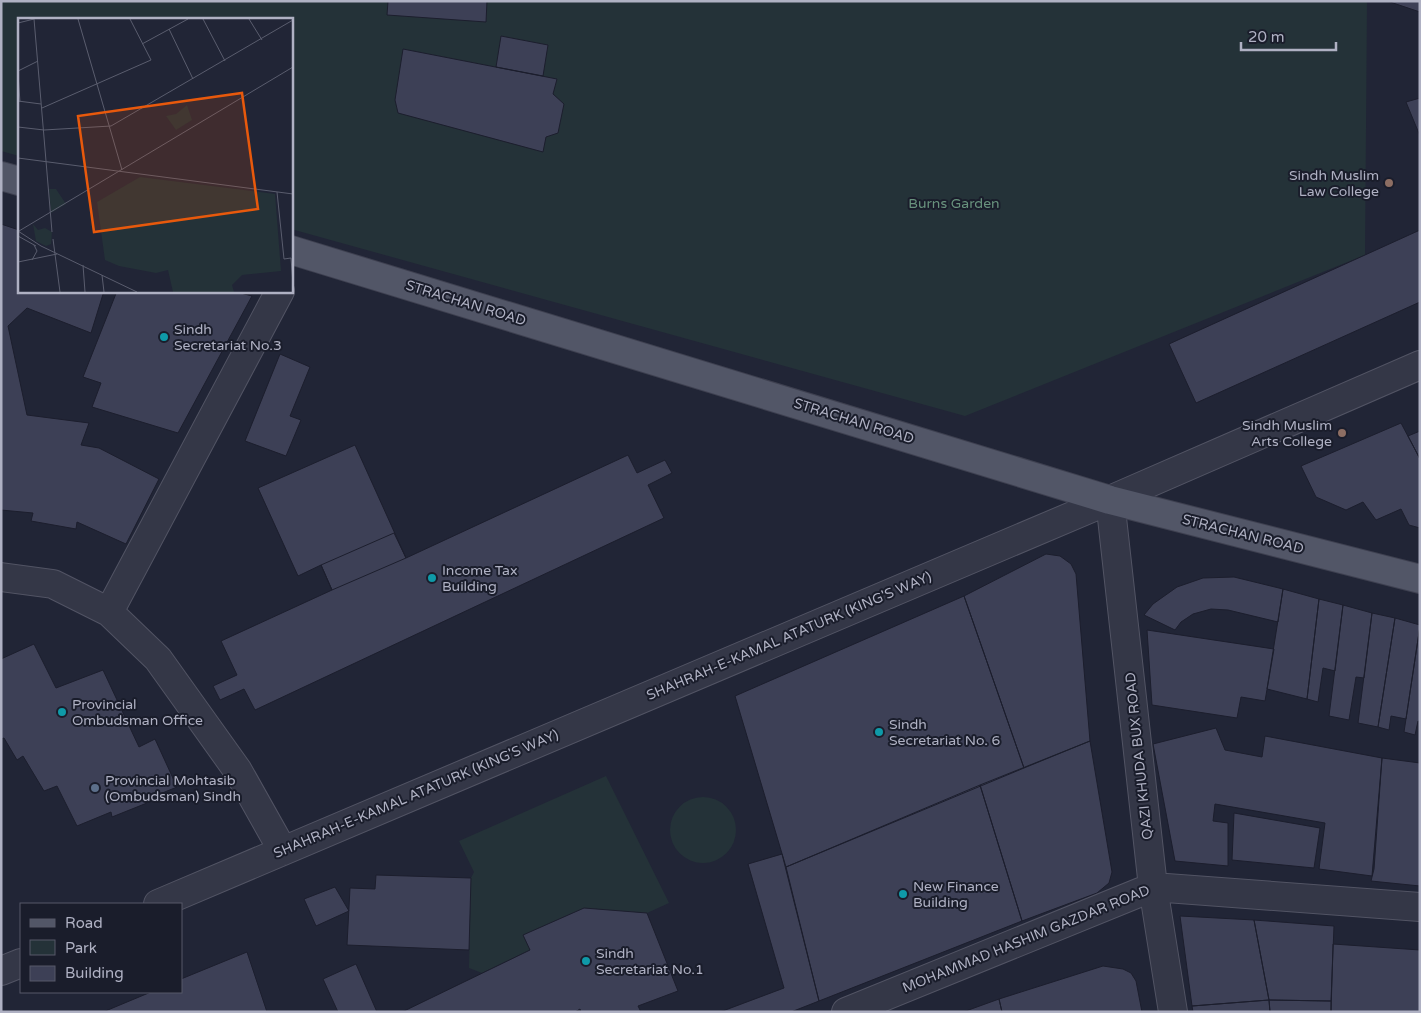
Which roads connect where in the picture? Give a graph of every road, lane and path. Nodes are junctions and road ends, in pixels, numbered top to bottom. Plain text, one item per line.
1 (1, 176) edge
2 (18, 180) edge
3 (294, 257) edge
4 (279, 292) edge
5 (1420, 365) edge
6 (1110, 500) junction
7 (1, 578) edge
8 (1420, 580) edge
9 (109, 612) junction
10 (283, 851) junction
11 (1153, 888) junction
12 (160, 903) edge
13 (1420, 907) edge
14 (20, 963) edge
15 (1, 971) edge
16 (846, 1012) edge
17 (1173, 1012) edge

1 - 2 main road
3 - 6 main road, STRACHAN ROAD
4 - 9 street
5 - 6 street, SHAHRAH-E-KAMAL ATATURK (KING'S WAY)
6 - 8 main road, STRACHAN ROAD
6 - 10 street, SHAHRAH-E-KAMAL ATATURK (KING'S WAY)
6 - 11 street, QAZI KHUDA BUX ROAD
7 - 9 street
9 - 10 street
10 - 12 street, SHAHRAH-E-KAMAL ATATURK (KING'S WAY)
11 - 13 street, MOHAMMAD HASHIM GAZDAR ROAD
11 - 16 street, MOHAMMAD HASHIM GAZDAR ROAD
11 - 17 street, QAZI KHUDA BUX ROAD
14 - 15 street

